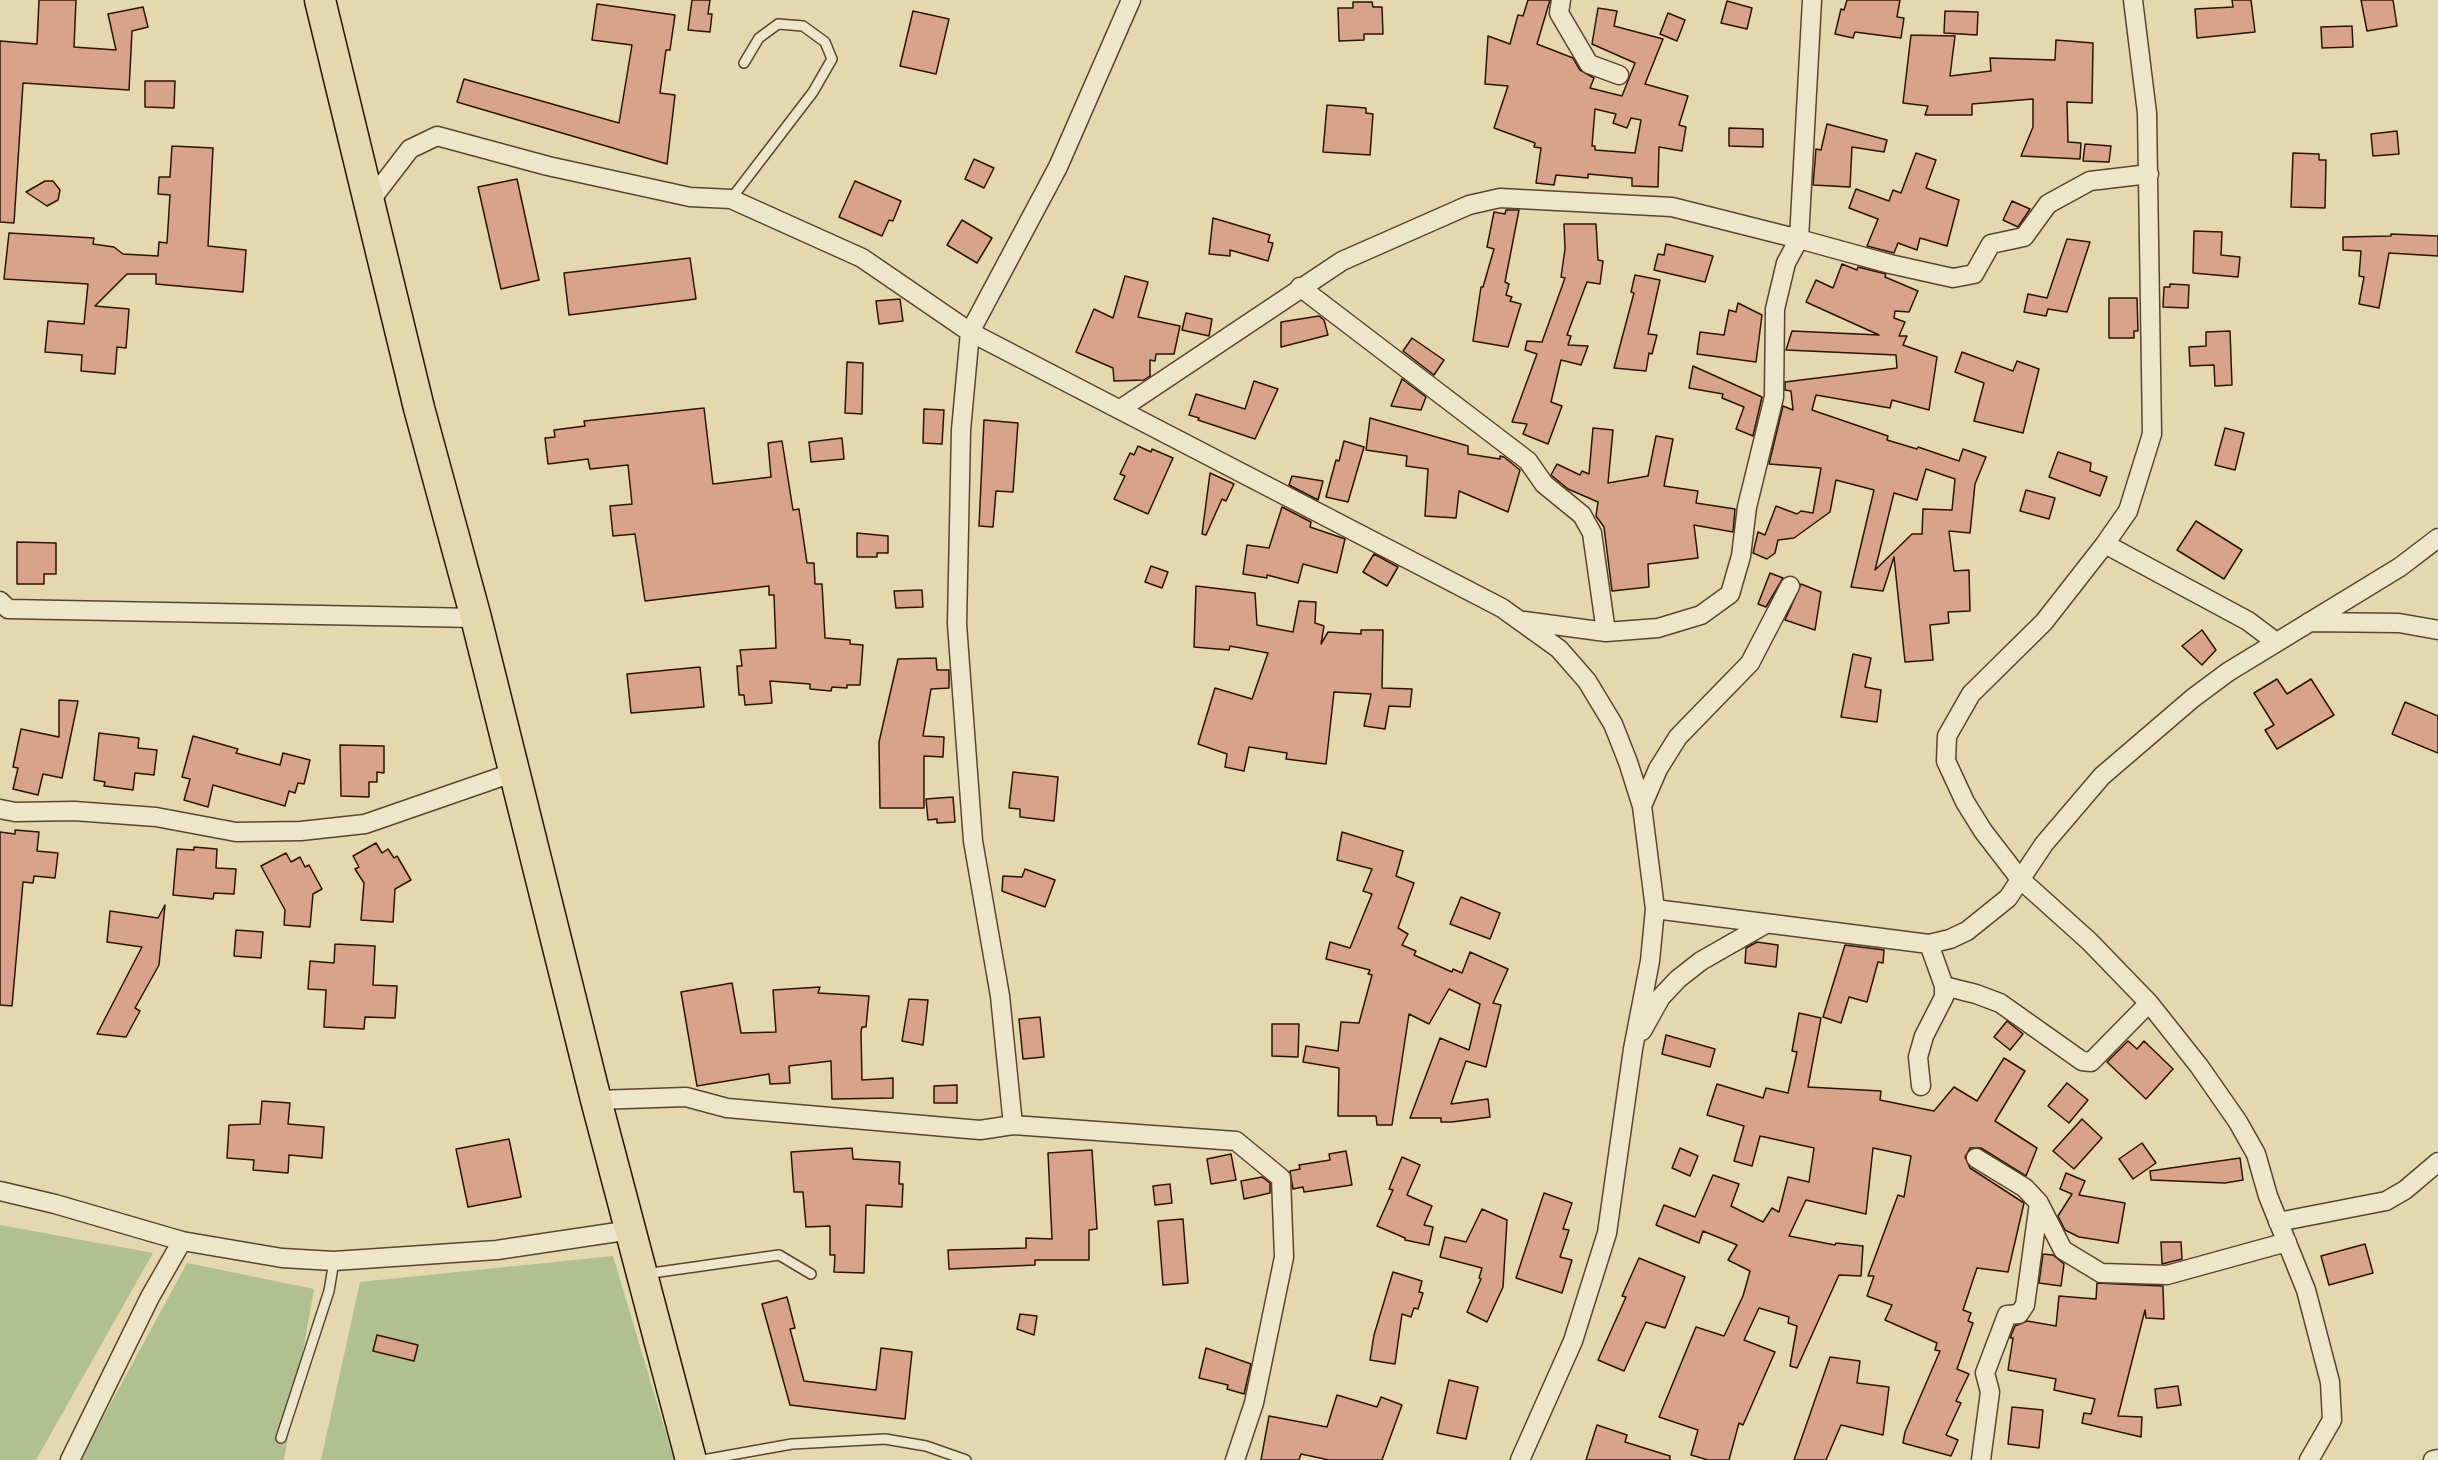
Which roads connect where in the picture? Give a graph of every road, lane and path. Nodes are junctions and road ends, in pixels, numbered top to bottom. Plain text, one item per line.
1 (320, 0) edge
2 (1131, 0) edge
3 (1561, 0) edge
4 (1812, 0) edge
5 (2133, 0) edge
6 (744, 63) dead end
7 (1619, 75) dead end
8 (2149, 174) junction
9 (731, 199) junction
10 (370, 201) junction
11 (1799, 239) junction
12 (1300, 287) junction
13 (970, 332) junction
14 (1122, 408) junction
15 (2438, 538) edge
16 (2105, 544) junction
17 (1790, 586) dead end
18 (3, 606) edge
19 (477, 618) junction
20 (1522, 620) junction
21 (2309, 622) junction
22 (2438, 630) edge
23 (1606, 632) junction
24 (2277, 642) junction
25 (515, 772) junction
26 (1642, 806) junction
27 (0, 809) edge
28 (2020, 879) junction
29 (1655, 909) junction
30 (1764, 925) junction
31 (1929, 944) junction
32 (1944, 986) junction
33 (2149, 1003) junction
34 (1632, 1049) junction
35 (1921, 1086) dead end
36 (596, 1100) junction
37 (1013, 1125) junction
38 (1976, 1158) dead end
39 (2438, 1162) edge
40 (0, 1191) edge
41 (2039, 1203) junction
42 (2278, 1222) junction
43 (630, 1230) junction
44 (182, 1241) junction
45 (2287, 1242) junction
46 (334, 1261) junction
47 (642, 1274) junction
48 (811, 1274) dead end
49 (281, 1438) dead end
50 (2438, 1459) edge
51 (70, 1460) edge
52 (691, 1460) edge
53 (703, 1460) edge
54 (966, 1460) edge
55 (1235, 1460) edge
56 (1520, 1460) edge
57 (1981, 1460) edge
58 (2309, 1460) edge
59 (2433, 1460) edge

1 - 10 highway
2 - 13 street
3 - 7 street
4 - 11 street
5 - 8 street
6 - 9 lane
8 - 11 street
8 - 16 street
9 - 10 street
9 - 13 street
10 - 19 highway
11 - 12 street
11 - 23 street
12 - 14 street
12 - 23 street
13 - 14 street
13 - 37 street
14 - 20 street
15 - 21 street
16 - 24 street
16 - 28 street
17 - 26 street
18 - 19 street
19 - 25 highway
20 - 23 street
20 - 26 street
21 - 22 street
21 - 24 street
24 - 28 street
25 - 27 street
25 - 36 highway
26 - 29 street
28 - 31 street
28 - 33 street
29 - 30 street
29 - 34 street
30 - 31 street
30 - 34 street
31 - 32 street
32 - 33 street
32 - 35 street
33 - 42 street
34 - 56 street
36 - 37 street
36 - 43 highway
37 - 55 street
38 - 41 street
39 - 42 street
40 - 44 street
41 - 45 street
41 - 57 street
42 - 45 street
43 - 46 street
43 - 47 highway
44 - 46 street
44 - 51 street
45 - 58 street
46 - 49 lane
47 - 48 lane
47 - 52 highway
50 - 59 street
53 - 54 lane

